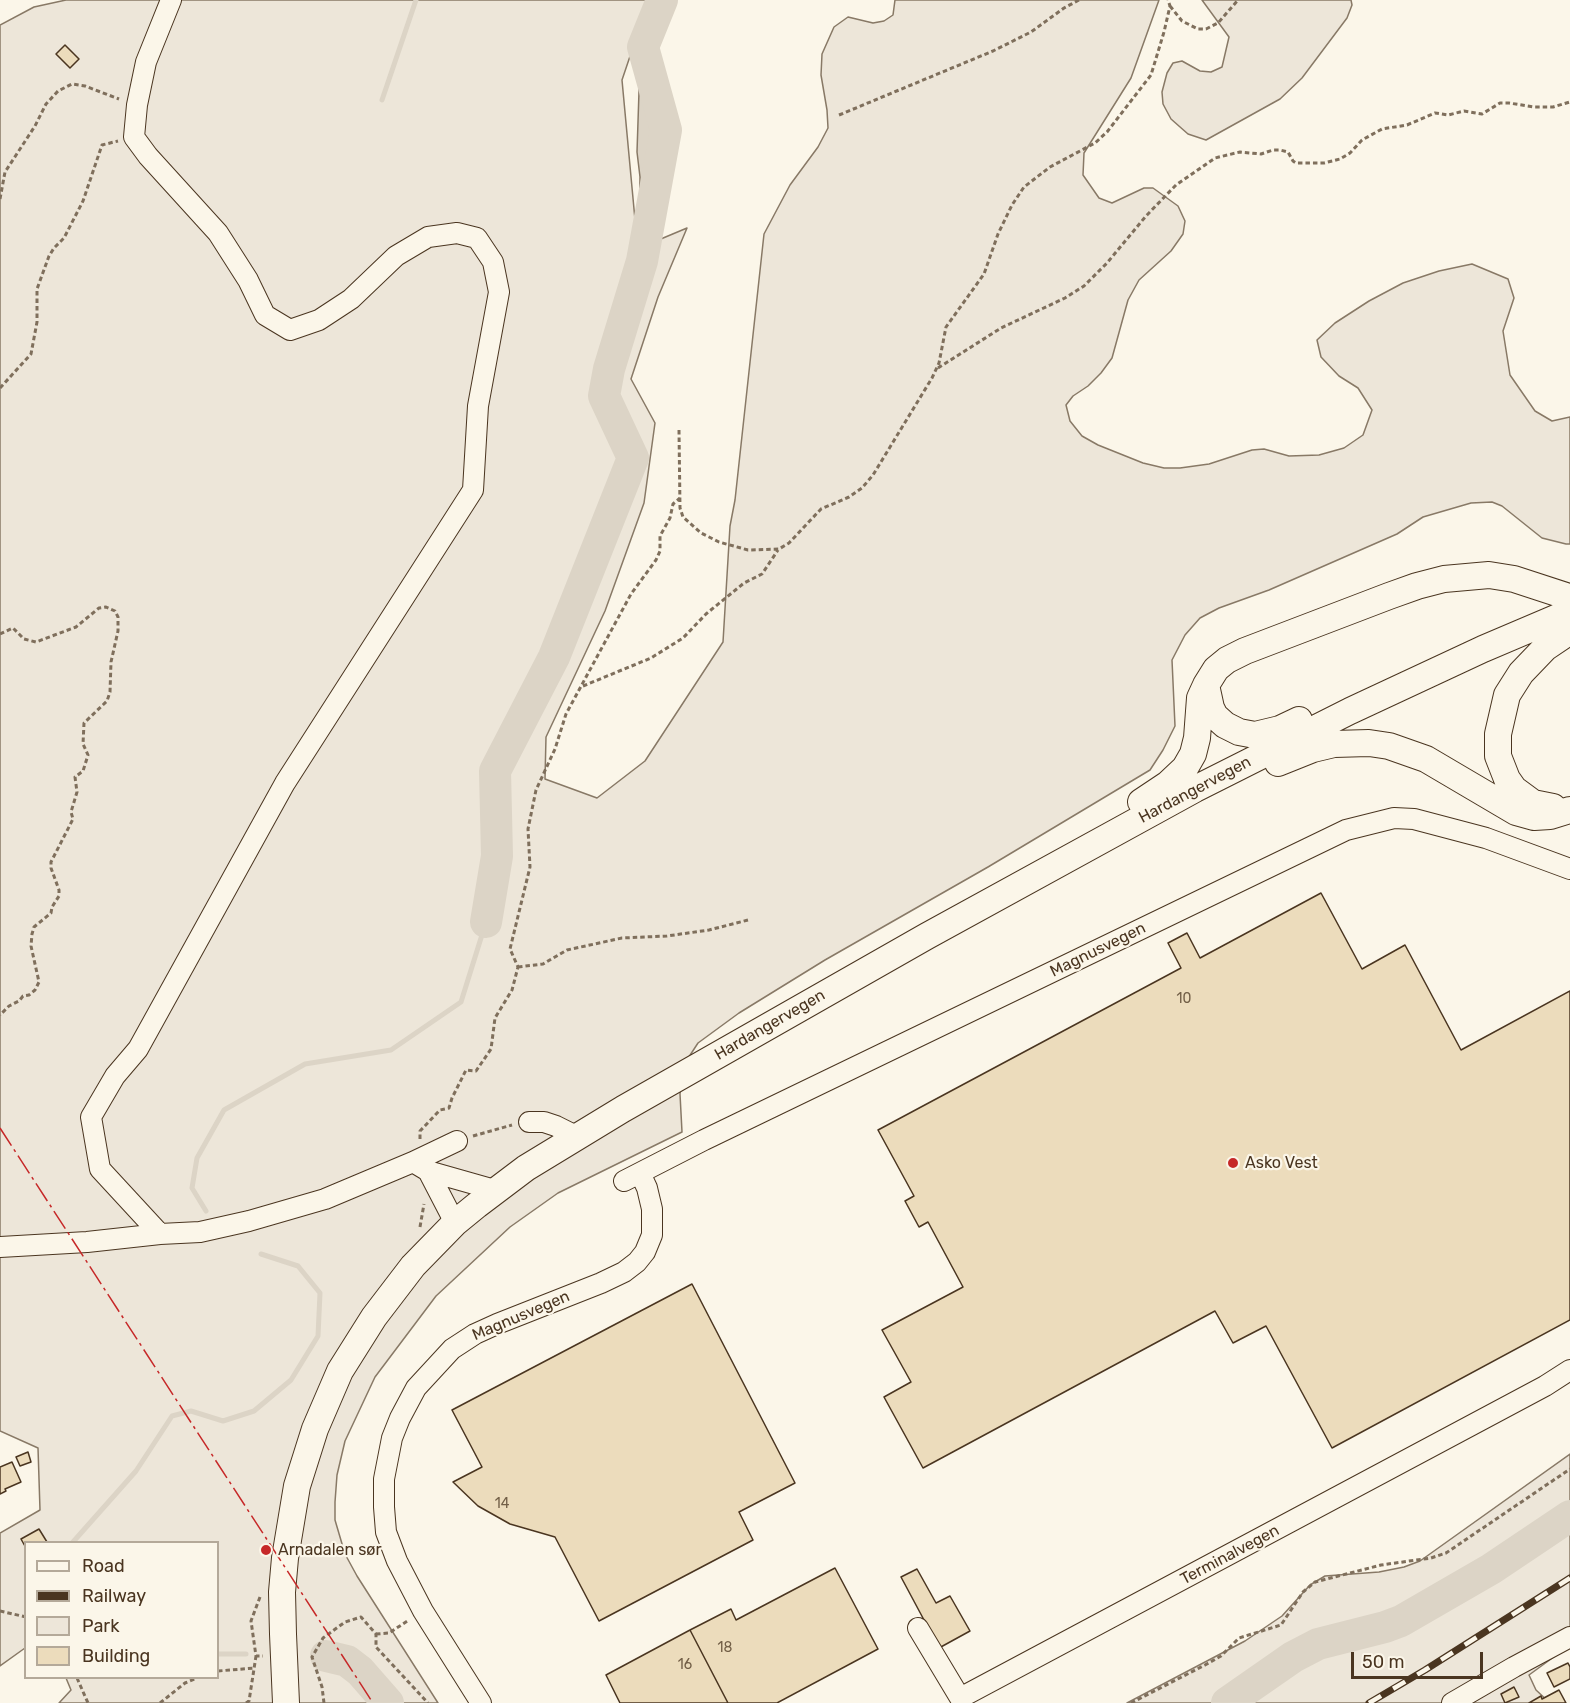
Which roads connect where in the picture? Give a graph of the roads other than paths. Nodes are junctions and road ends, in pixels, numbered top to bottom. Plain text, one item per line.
1 (171, 0) edge
2 (1568, 604) edge
3 (1570, 631) edge
4 (1483, 649) junction
5 (1206, 685) junction
6 (1569, 810) edge
7 (1570, 869) edge
8 (1018, 885) junction
9 (927, 936) junction
10 (529, 1122) road end
11 (576, 1136) junction
12 (458, 1141) road end
13 (421, 1166) junction
14 (495, 1190) junction
15 (455, 1223) junction
16 (160, 1234) junction
17 (0, 1246) edge
18 (1570, 1370) edge
19 (918, 1628) dead end
20 (1570, 1637) edge
21 (286, 1703) edge
22 (481, 1703) edge
23 (1452, 1703) edge

1 - 16 street
2 - 4 main road, Hardangervegen
2 - 5 main road
3 - 6 main road
4 - 5 main road
4 - 8 main road, Hardangervegen
5 - 9 main road
6 - 8 main road
7 - 22 street, Magnusvegen
8 - 9 main road, Hardangervegen
9 - 11 main road, Hardangervegen
10 - 11 street
11 - 14 main road, Hardangervegen
12 - 13 street
13 - 14 street
13 - 15 street
13 - 16 street
14 - 15 main road, Hardangervegen
15 - 21 main road, Hardangervegen
16 - 17 street
18 - 19 street, Terminalvegen
20 - 23 street

